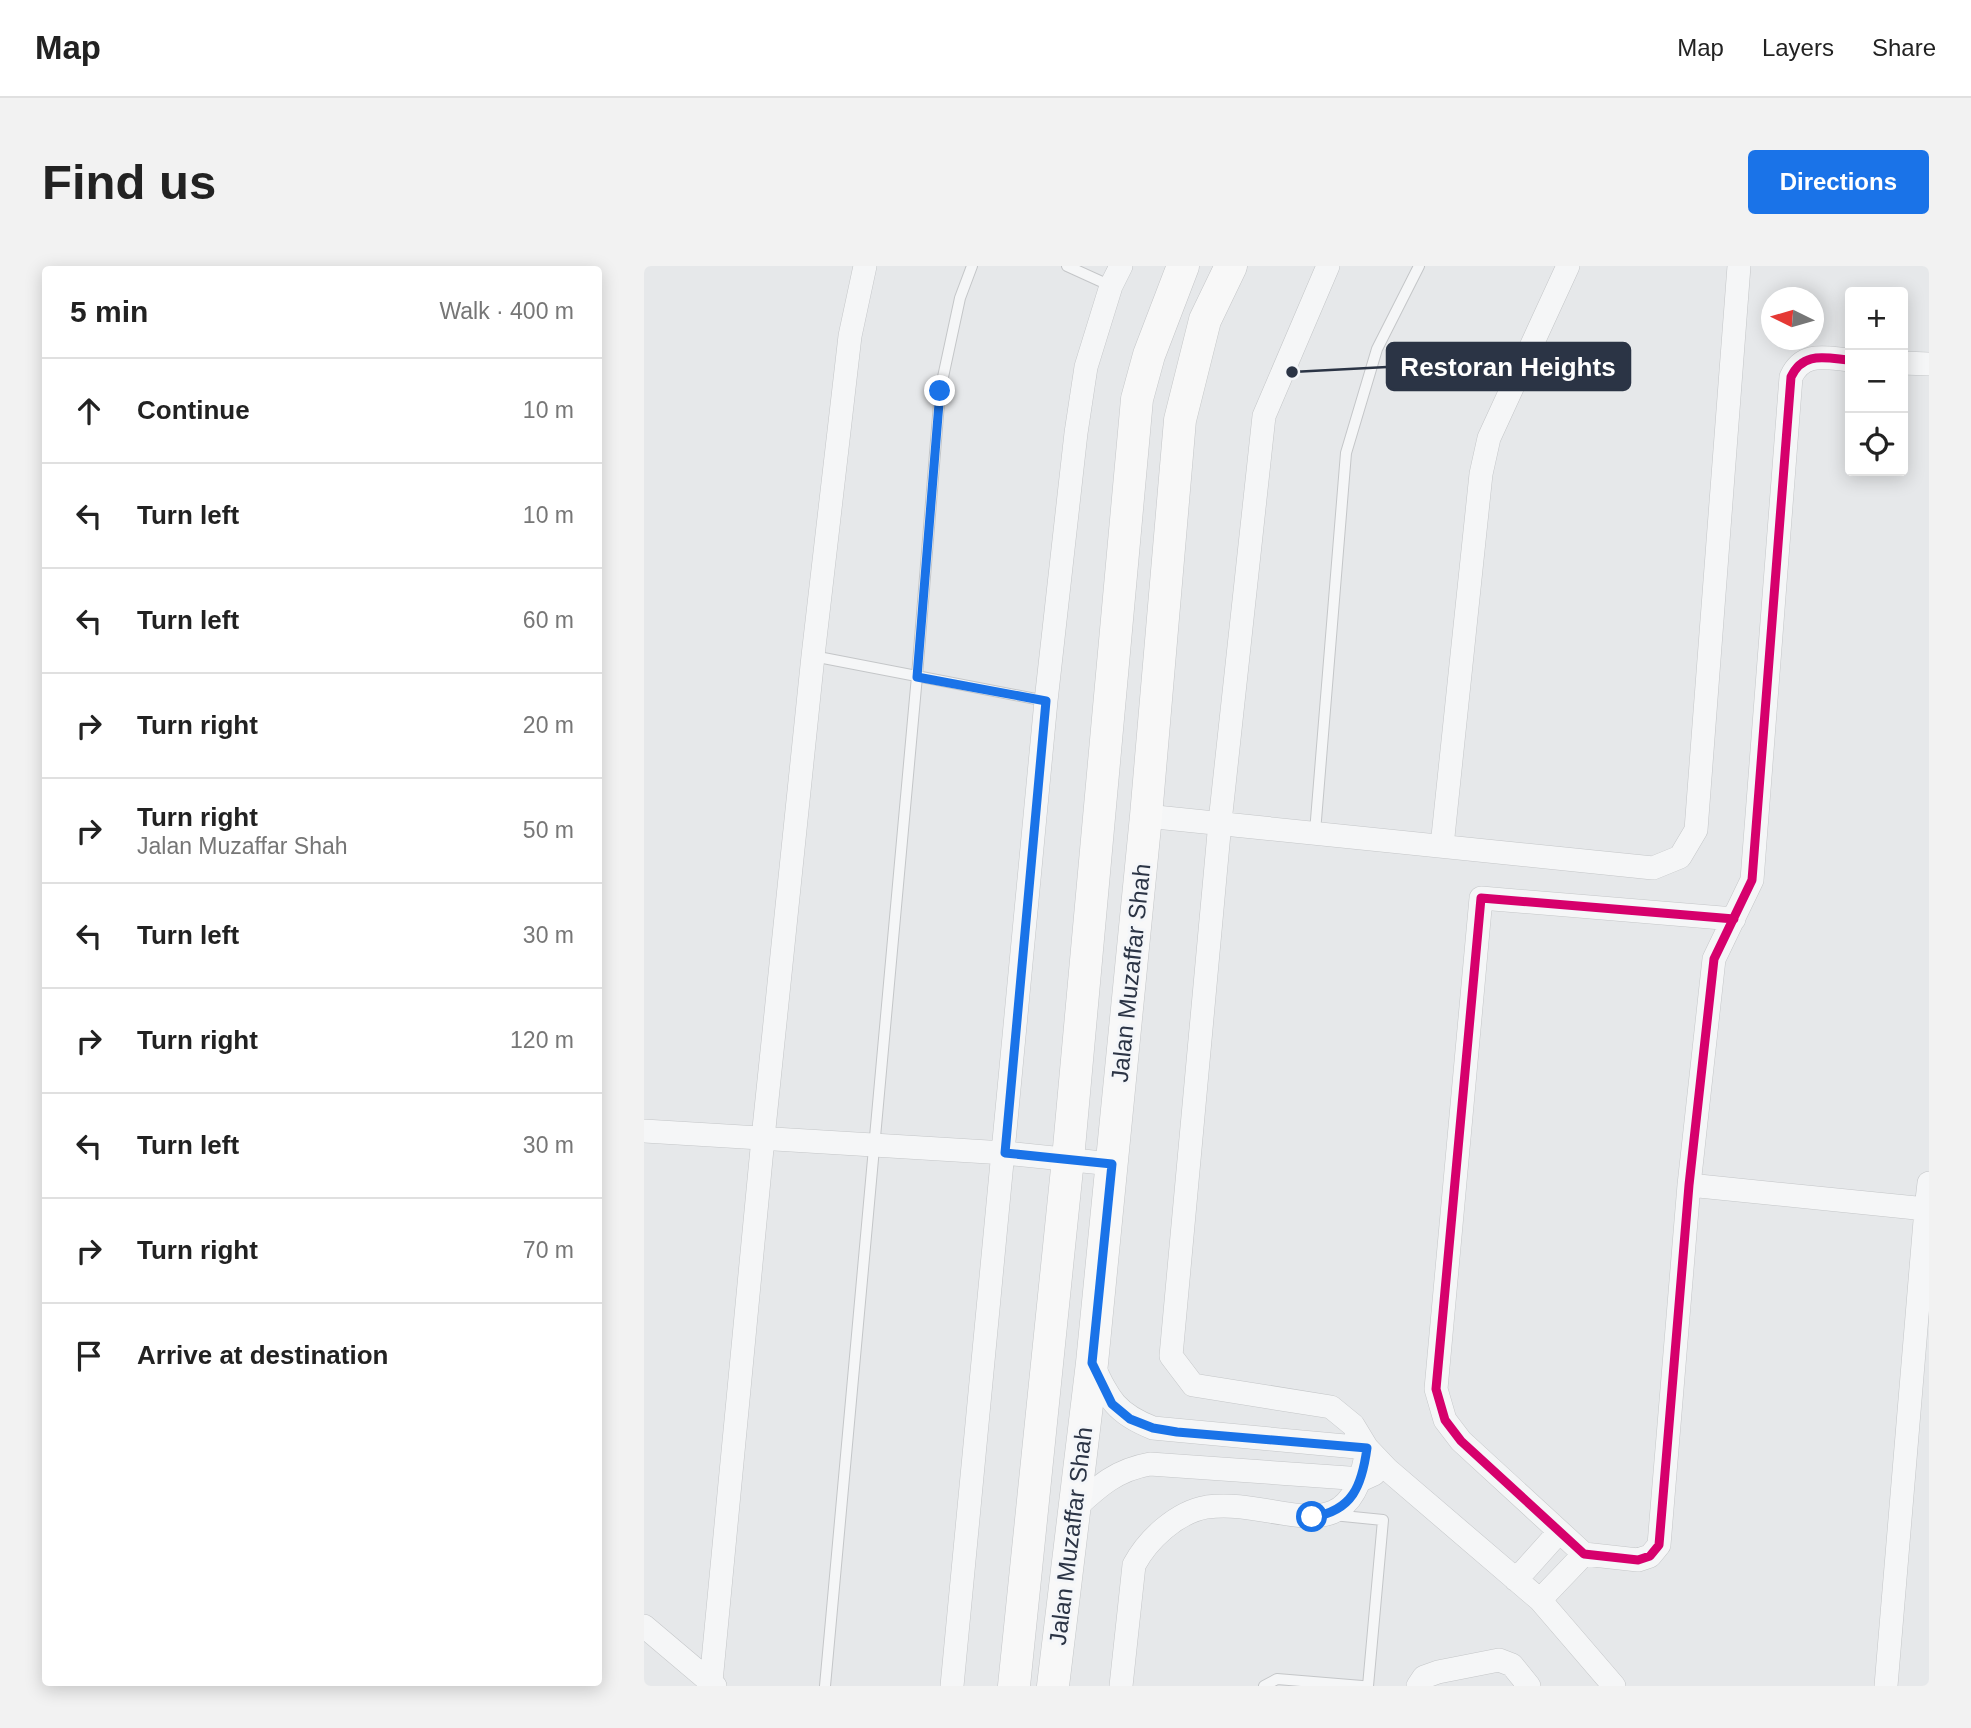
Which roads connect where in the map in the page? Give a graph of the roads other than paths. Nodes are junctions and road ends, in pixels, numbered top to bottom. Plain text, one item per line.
1 (865, 266) edge
2 (972, 266) edge
3 (1067, 266) edge
4 (1183, 266) edge
5 (1231, 266) edge
6 (1328, 266) edge
7 (1419, 266) edge
8 (1568, 266) edge
9 (1739, 266) edge
10 (1116, 276) edge
11 (1845, 360) edge
12 (1908, 363) edge
13 (1929, 365) edge
14 (813, 656) junction
15 (917, 677) junction
16 (1046, 701) junction
17 (1146, 816) junction
18 (1220, 822) junction
19 (1315, 832) junction
20 (1442, 846) junction
21 (1734, 919) junction
22 (644, 1131) edge
23 (762, 1138) junction
24 (875, 1145) junction
25 (1005, 1153) junction
26 (1068, 1159) junction
27 (1112, 1164) junction
28 (1929, 1183) edge
29 (1689, 1185) junction
30 (1926, 1209) junction
31 (1092, 1363) junction
32 (1367, 1448) junction
33 (1387, 1469) junction
34 (1363, 1479) junction
35 (1074, 1509) junction
36 (1327, 1515) junction
37 (1559, 1532) junction
38 (1584, 1554) junction
39 (1516, 1580) junction
40 (1540, 1600) junction
41 (644, 1626) edge
42 (1607, 1683) edge
43 (713, 1684) edge
44 (825, 1686) edge
45 (952, 1686) edge
46 (1014, 1686) edge
47 (1053, 1686) edge
48 (1121, 1686) edge
49 (1264, 1686) edge
50 (1362, 1686) edge
51 (1368, 1686) edge
52 (1418, 1686) edge
53 (1529, 1686) edge
54 (1886, 1686) edge

1 - 14 street
2 - 15 lane
3 - 10 lane
4 - 26 main road, Jalan Muzaffar Shah
5 - 17 main road, Jalan Muzaffar Shah
6 - 18 street
7 - 19 lane
8 - 20 street
9 - 20 street
10 - 16 street
11 - 21 street
12 - 13 street
14 - 15 lane
14 - 23 street
15 - 16 lane
15 - 24 lane
16 - 25 street
17 - 18 street
17 - 27 main road, Jalan Muzaffar Shah
18 - 19 street
18 - 32 street
19 - 20 street
21 - 29 street
21 - 37 street
22 - 23 street
23 - 24 street
23 - 43 street
24 - 25 street
24 - 44 lane
25 - 26 street
25 - 45 street
26 - 27 street
26 - 46 main road, Jalan Muzaffar Shah
27 - 31 main road, Jalan Muzaffar Shah
28 - 30 street
29 - 30 street
29 - 38 street
30 - 54 street
31 - 32 street
31 - 35 main road, Jalan Muzaffar Shah
32 - 33 street
32 - 34 street
33 - 34 street
33 - 39 street
34 - 35 street
34 - 36 street
35 - 47 main road, Jalan Muzaffar Shah
36 - 48 street
36 - 51 lane
37 - 38 street
37 - 39 street
38 - 40 street
39 - 40 street
40 - 42 street
41 - 43 street
49 - 50 lane
52 - 53 street

